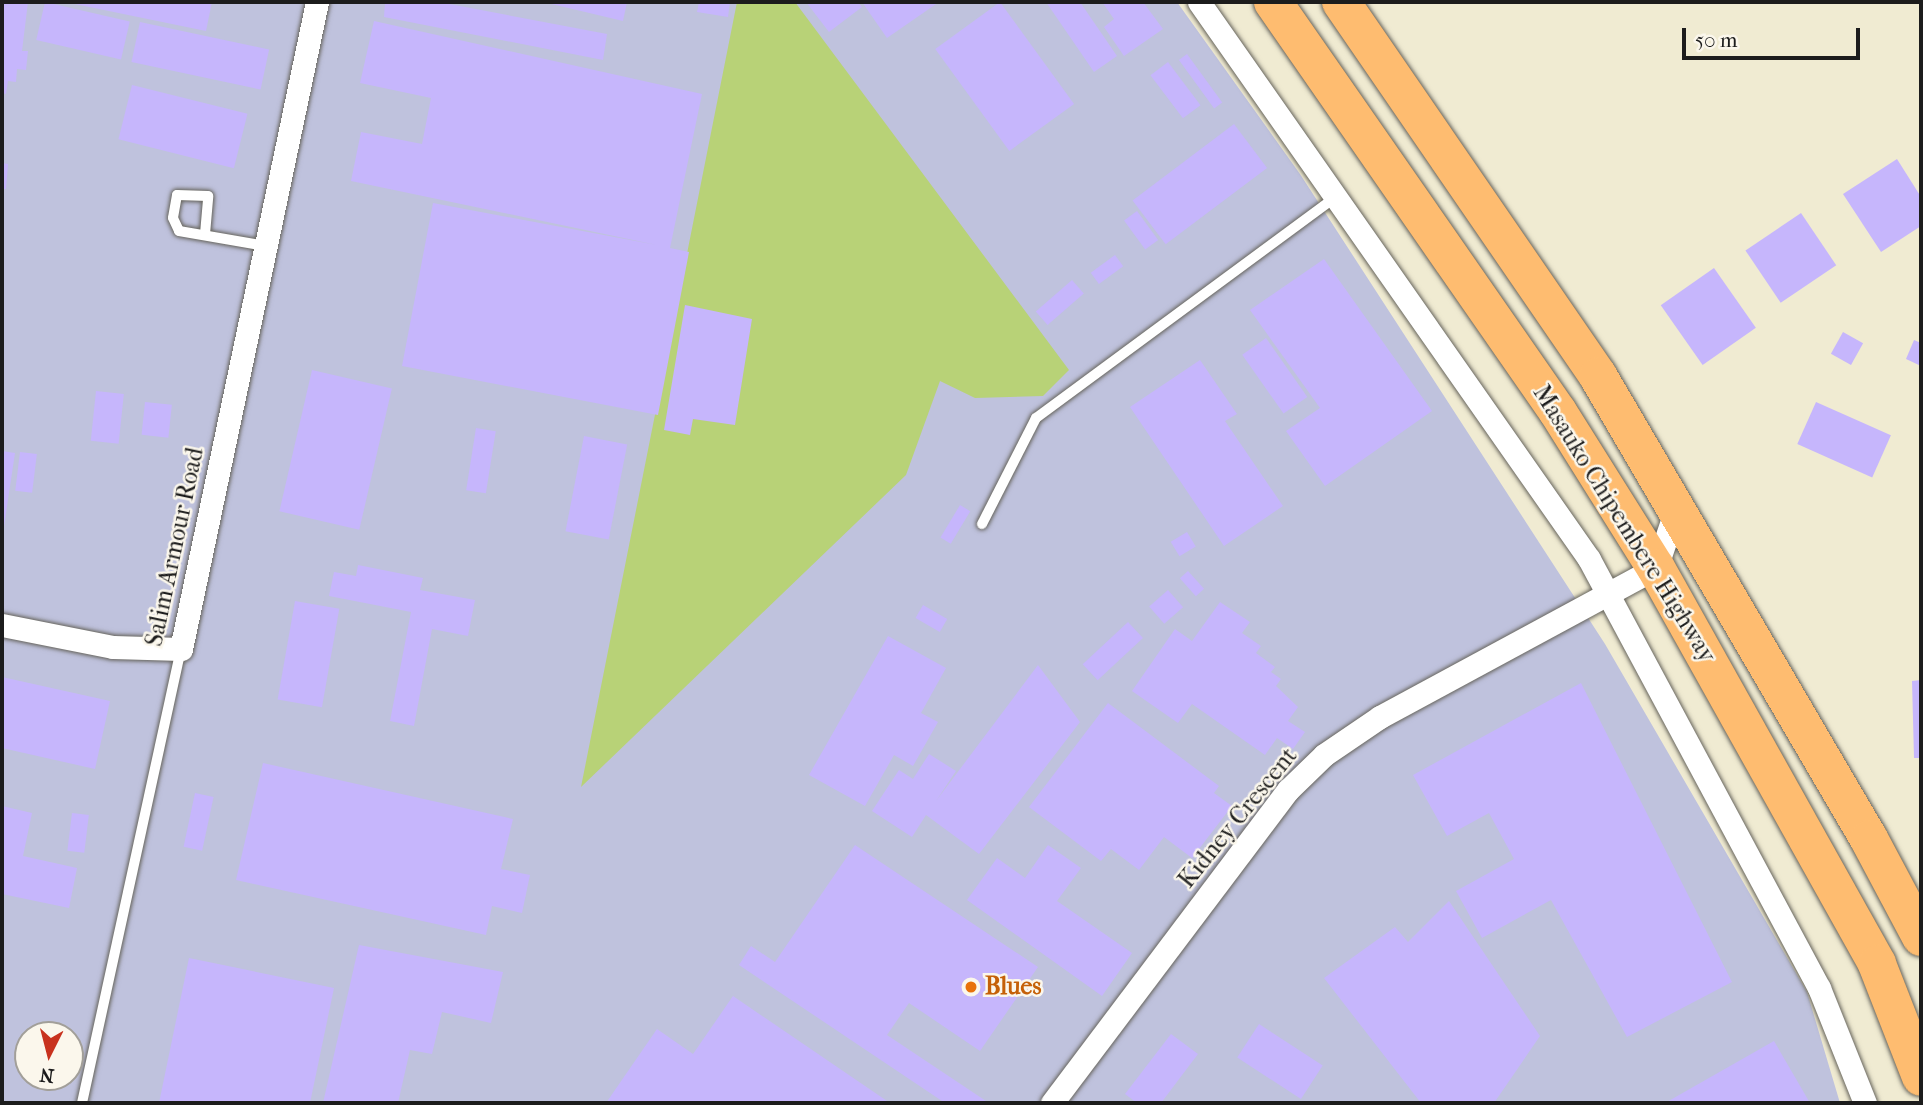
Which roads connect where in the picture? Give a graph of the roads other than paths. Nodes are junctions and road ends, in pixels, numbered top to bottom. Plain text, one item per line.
1 (317, 2) edge
2 (1199, 2) edge
3 (1273, 2) edge
4 (1341, 2) edge
5 (1337, 196) junction
6 (205, 234) junction
7 (266, 246) junction
8 (1677, 506) junction
9 (982, 524) dead end
10 (1656, 568) junction
11 (1606, 593) junction
12 (2, 625) edge
13 (181, 649) junction
14 (1921, 937) edge
15 (1921, 1077) edge
16 (82, 1103) edge
17 (1052, 1103) edge
18 (1865, 1103) edge

1 - 7 street, Salim Armour Road
2 - 5 street
3 - 10 highway, Masauko Chipembere Highway
4 - 8 highway, Masauko Chipembere Highway
5 - 9 lane
5 - 11 street
6 - 6 lane
6 - 7 lane
7 - 13 street, Salim Armour Road
8 - 10 street
8 - 14 highway, Masauko Chipembere Highway
10 - 11 street, Kidney Crescent
10 - 15 highway, Masauko Chipembere Highway
11 - 17 street, Kidney Crescent
11 - 18 street
12 - 13 street
13 - 16 lane, Salim Armour Road

